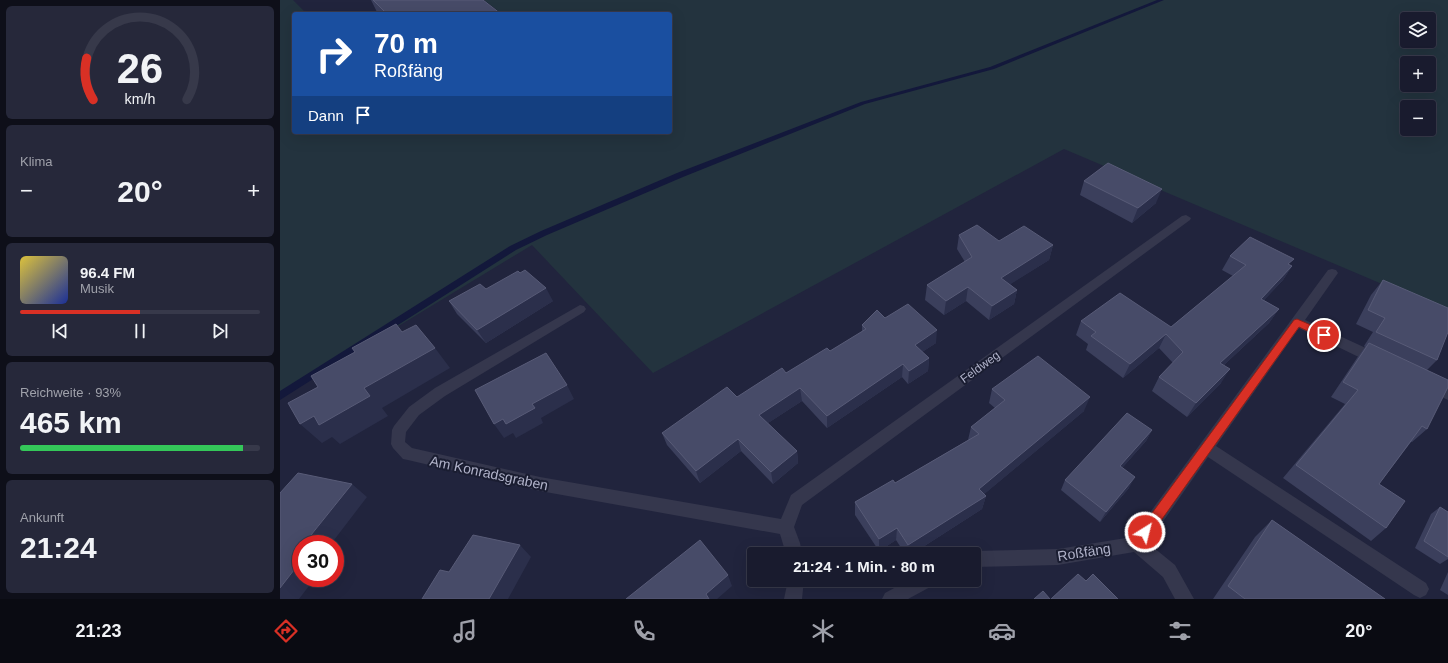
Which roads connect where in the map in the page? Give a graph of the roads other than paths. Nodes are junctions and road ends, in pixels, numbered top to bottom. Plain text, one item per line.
1 (1186, 218) dead end
2 (1332, 273) dead end
3 (580, 309) dead end
4 (1297, 322) junction
5 (1388, 364) edge
6 (1423, 381) edge
7 (1448, 394) edge
8 (1206, 448) junction
9 (786, 527) junction
10 (1137, 544) junction
11 (793, 547) edge
12 (981, 559) edge
13 (795, 587) edge
14 (913, 587) edge
15 (1420, 589) dead end
16 (793, 599) edge
17 (891, 599) edge
18 (1185, 599) edge

1 - 9 street, Feldweg
2 - 4 street
3 - 9 street, Am Konradsgraben
4 - 5 street
4 - 8 street
6 - 7 street
8 - 10 street
8 - 15 street
9 - 11 street
10 - 12 street, Roßfäng
10 - 18 street
13 - 16 street
14 - 17 street

